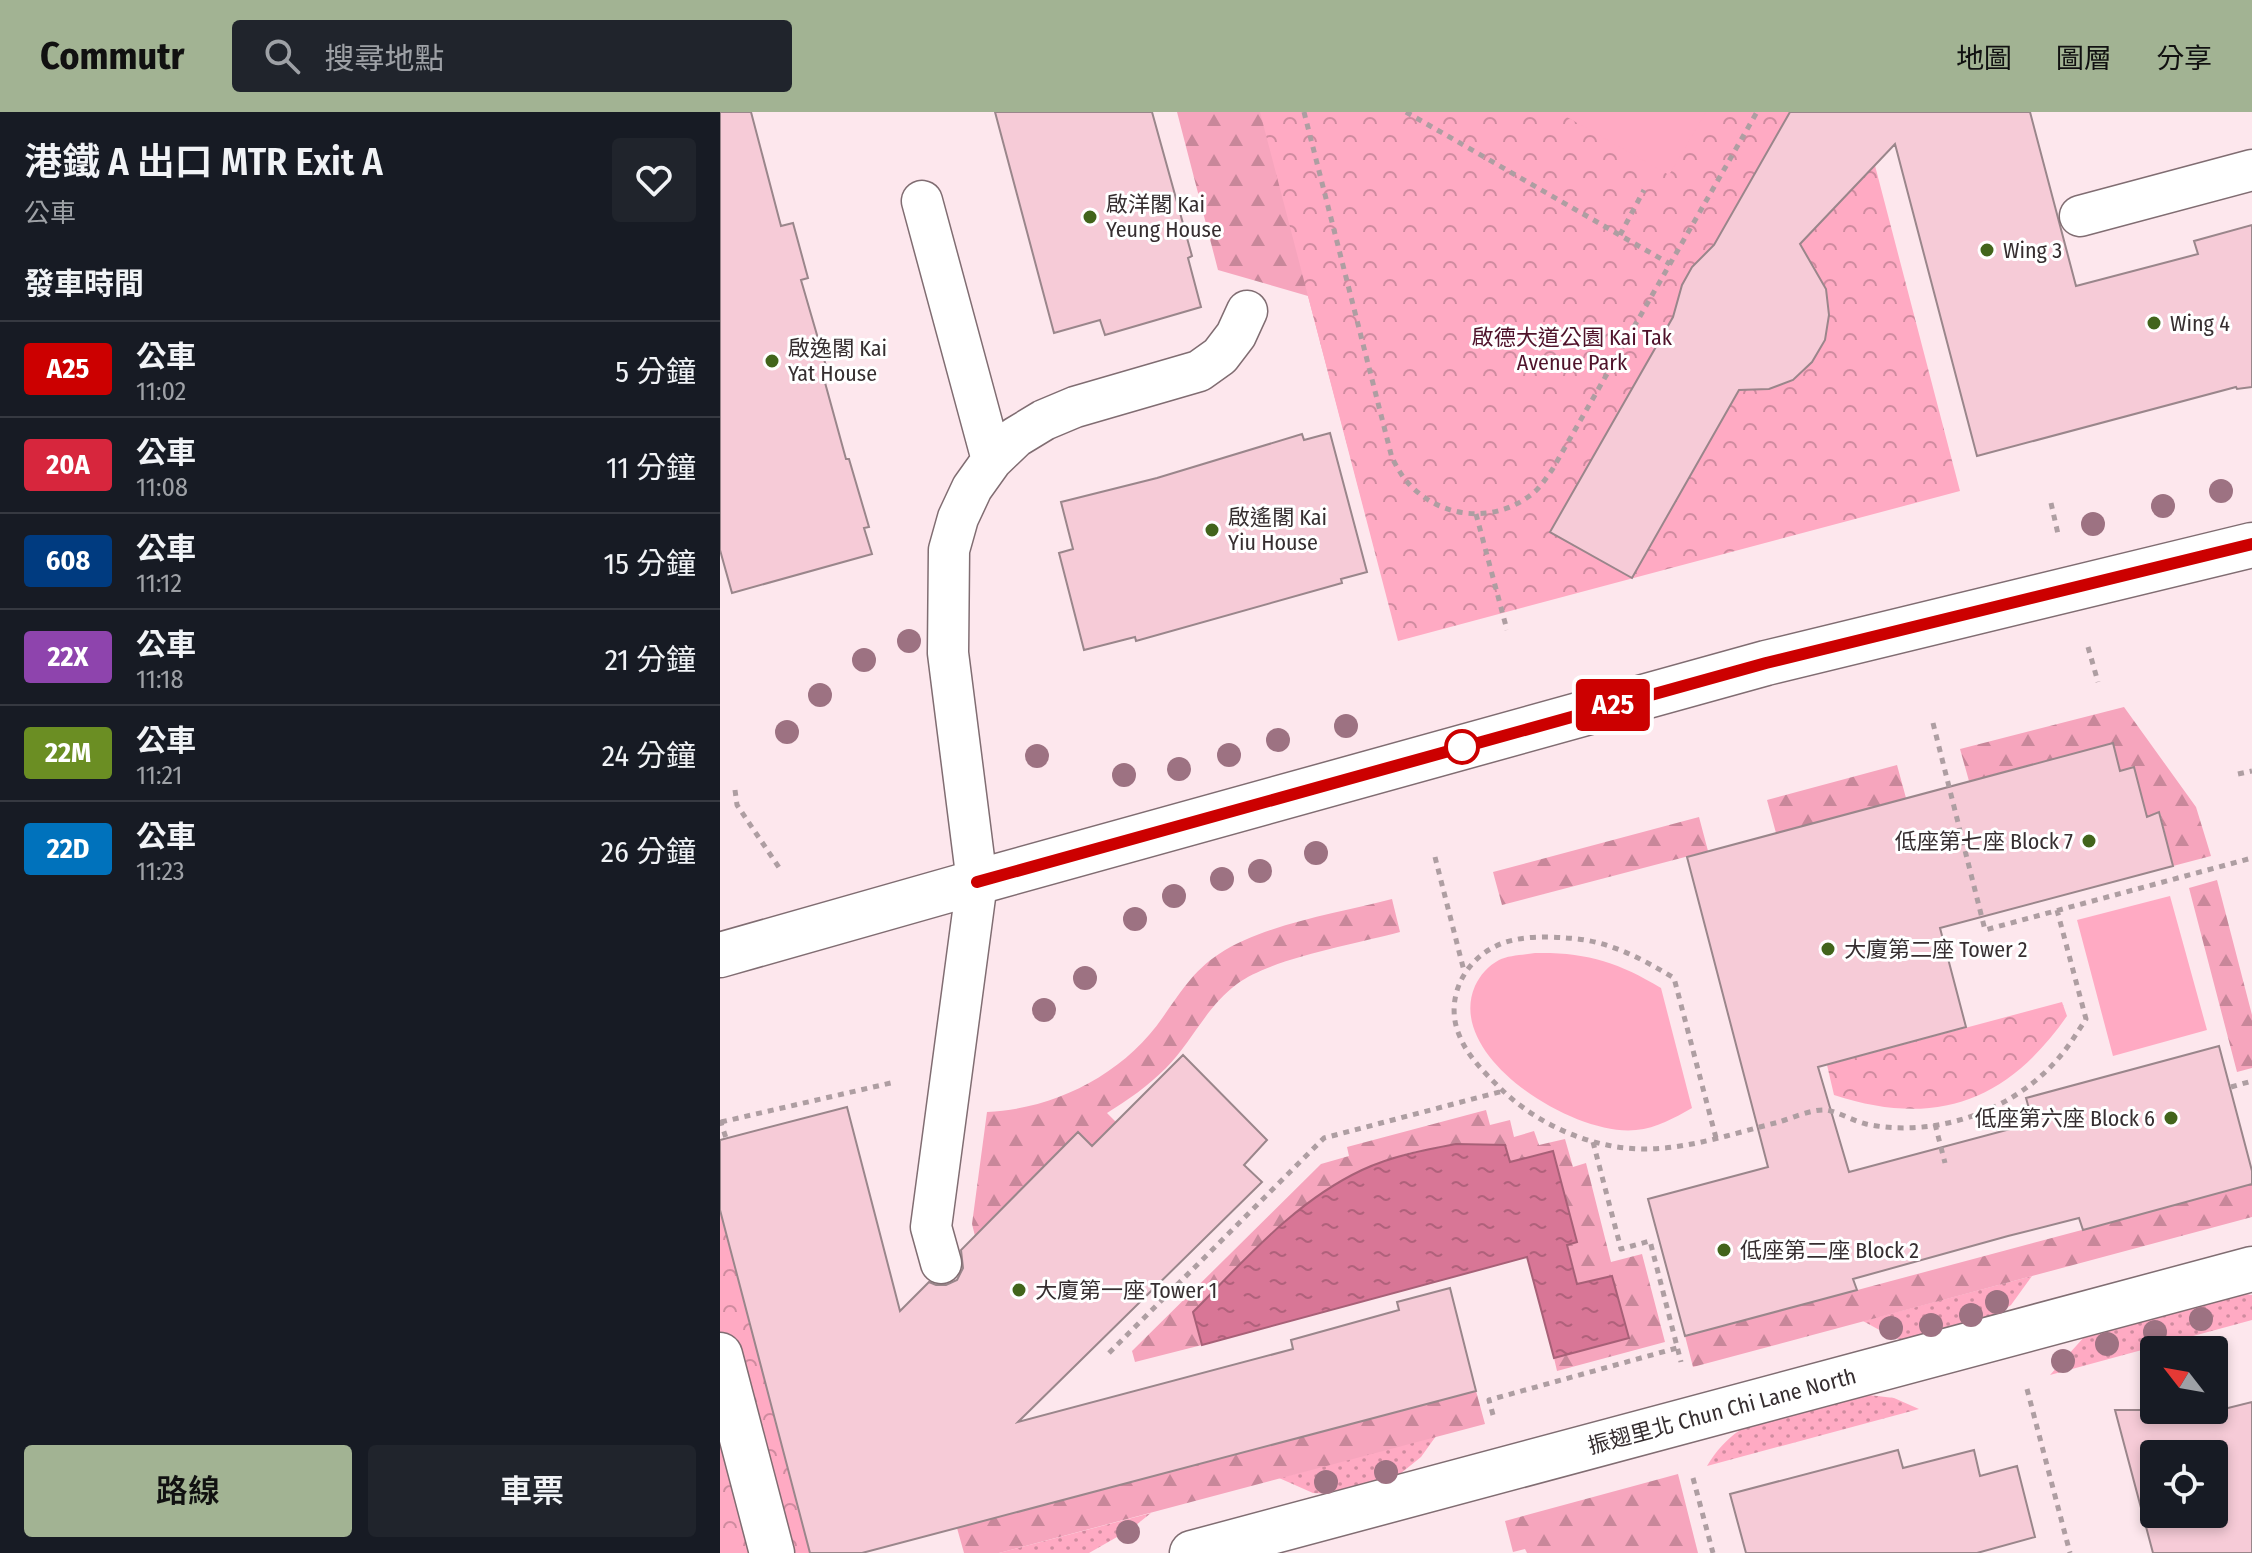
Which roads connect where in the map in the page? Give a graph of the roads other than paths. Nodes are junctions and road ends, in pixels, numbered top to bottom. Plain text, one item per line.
1 (2252, 170) edge
2 (922, 201) dead end
3 (2080, 216) dead end
4 (1247, 311) dead end
5 (992, 460) junction
6 (2252, 545) edge
7 (977, 882) junction
8 (720, 955) edge
9 (941, 1263) dead end
10 (2252, 1269) edge
11 (720, 1355) edge
12 (772, 1553) edge
13 (1192, 1553) edge

1 - 3 lane
2 - 5 lane
4 - 5 lane
5 - 7 lane
6 - 7 street
7 - 8 street
7 - 9 lane
10 - 13 street, 振翅里北 Chun Chi Lane North
11 - 12 street

